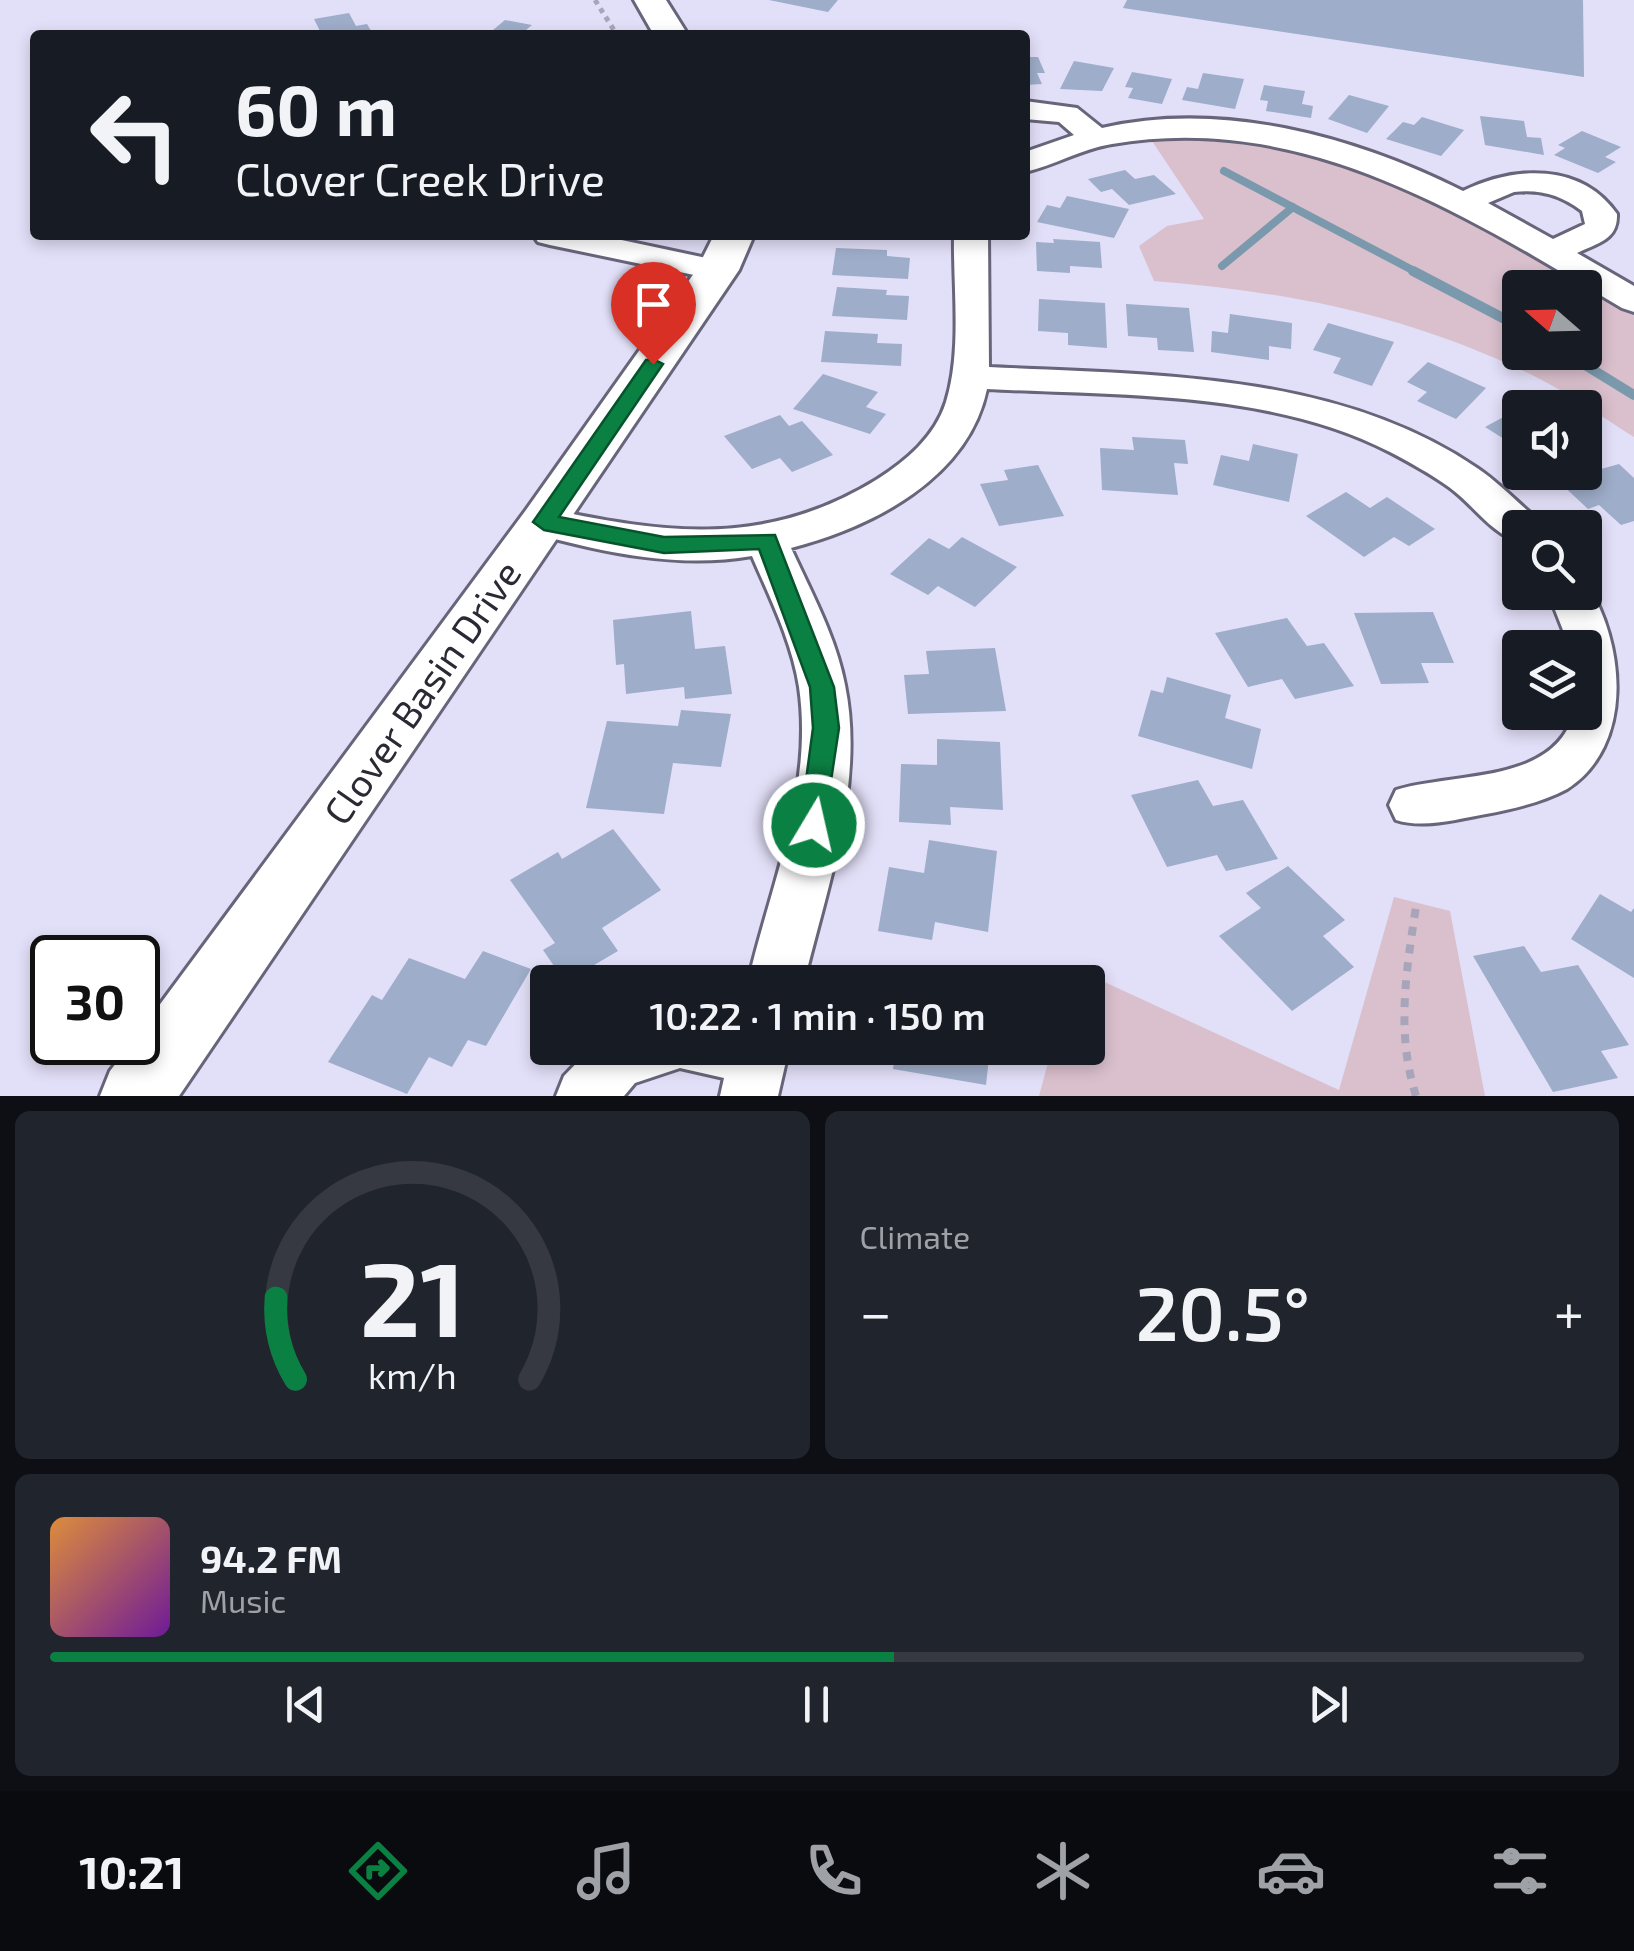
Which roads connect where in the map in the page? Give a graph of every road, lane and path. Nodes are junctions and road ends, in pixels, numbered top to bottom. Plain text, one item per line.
1 (595, 0) edge
2 (650, 0) edge
3 (614, 30) edge
4 (669, 30) edge
5 (1030, 110) edge
6 (1094, 136) junction
7 (1030, 157) edge
8 (1462, 204) junction
9 (602, 240) edge
10 (971, 240) edge
11 (726, 252) edge
12 (1550, 253) junction
13 (1634, 301) edge
14 (969, 378) junction
15 (1503, 510) edge
16 (544, 522) junction
17 (767, 541) junction
18 (1578, 610) edge
19 (1414, 805) dead end
20 (1417, 900) dead end
21 (780, 965) edge
22 (613, 1065) edge
23 (136, 1096) edge
24 (585, 1096) edge
25 (1416, 1096) edge

1 - 3 path
2 - 4 street
5 - 6 street
6 - 7 street
6 - 8 street
8 - 12 street
8 - 12 street
9 - 11 street
10 - 14 street
11 - 16 street, Clover Basin Drive
12 - 13 street
14 - 15 street
14 - 17 street
16 - 17 street
16 - 23 street, Clover Basin Drive
17 - 21 street
18 - 19 street
20 - 25 path
22 - 24 street

